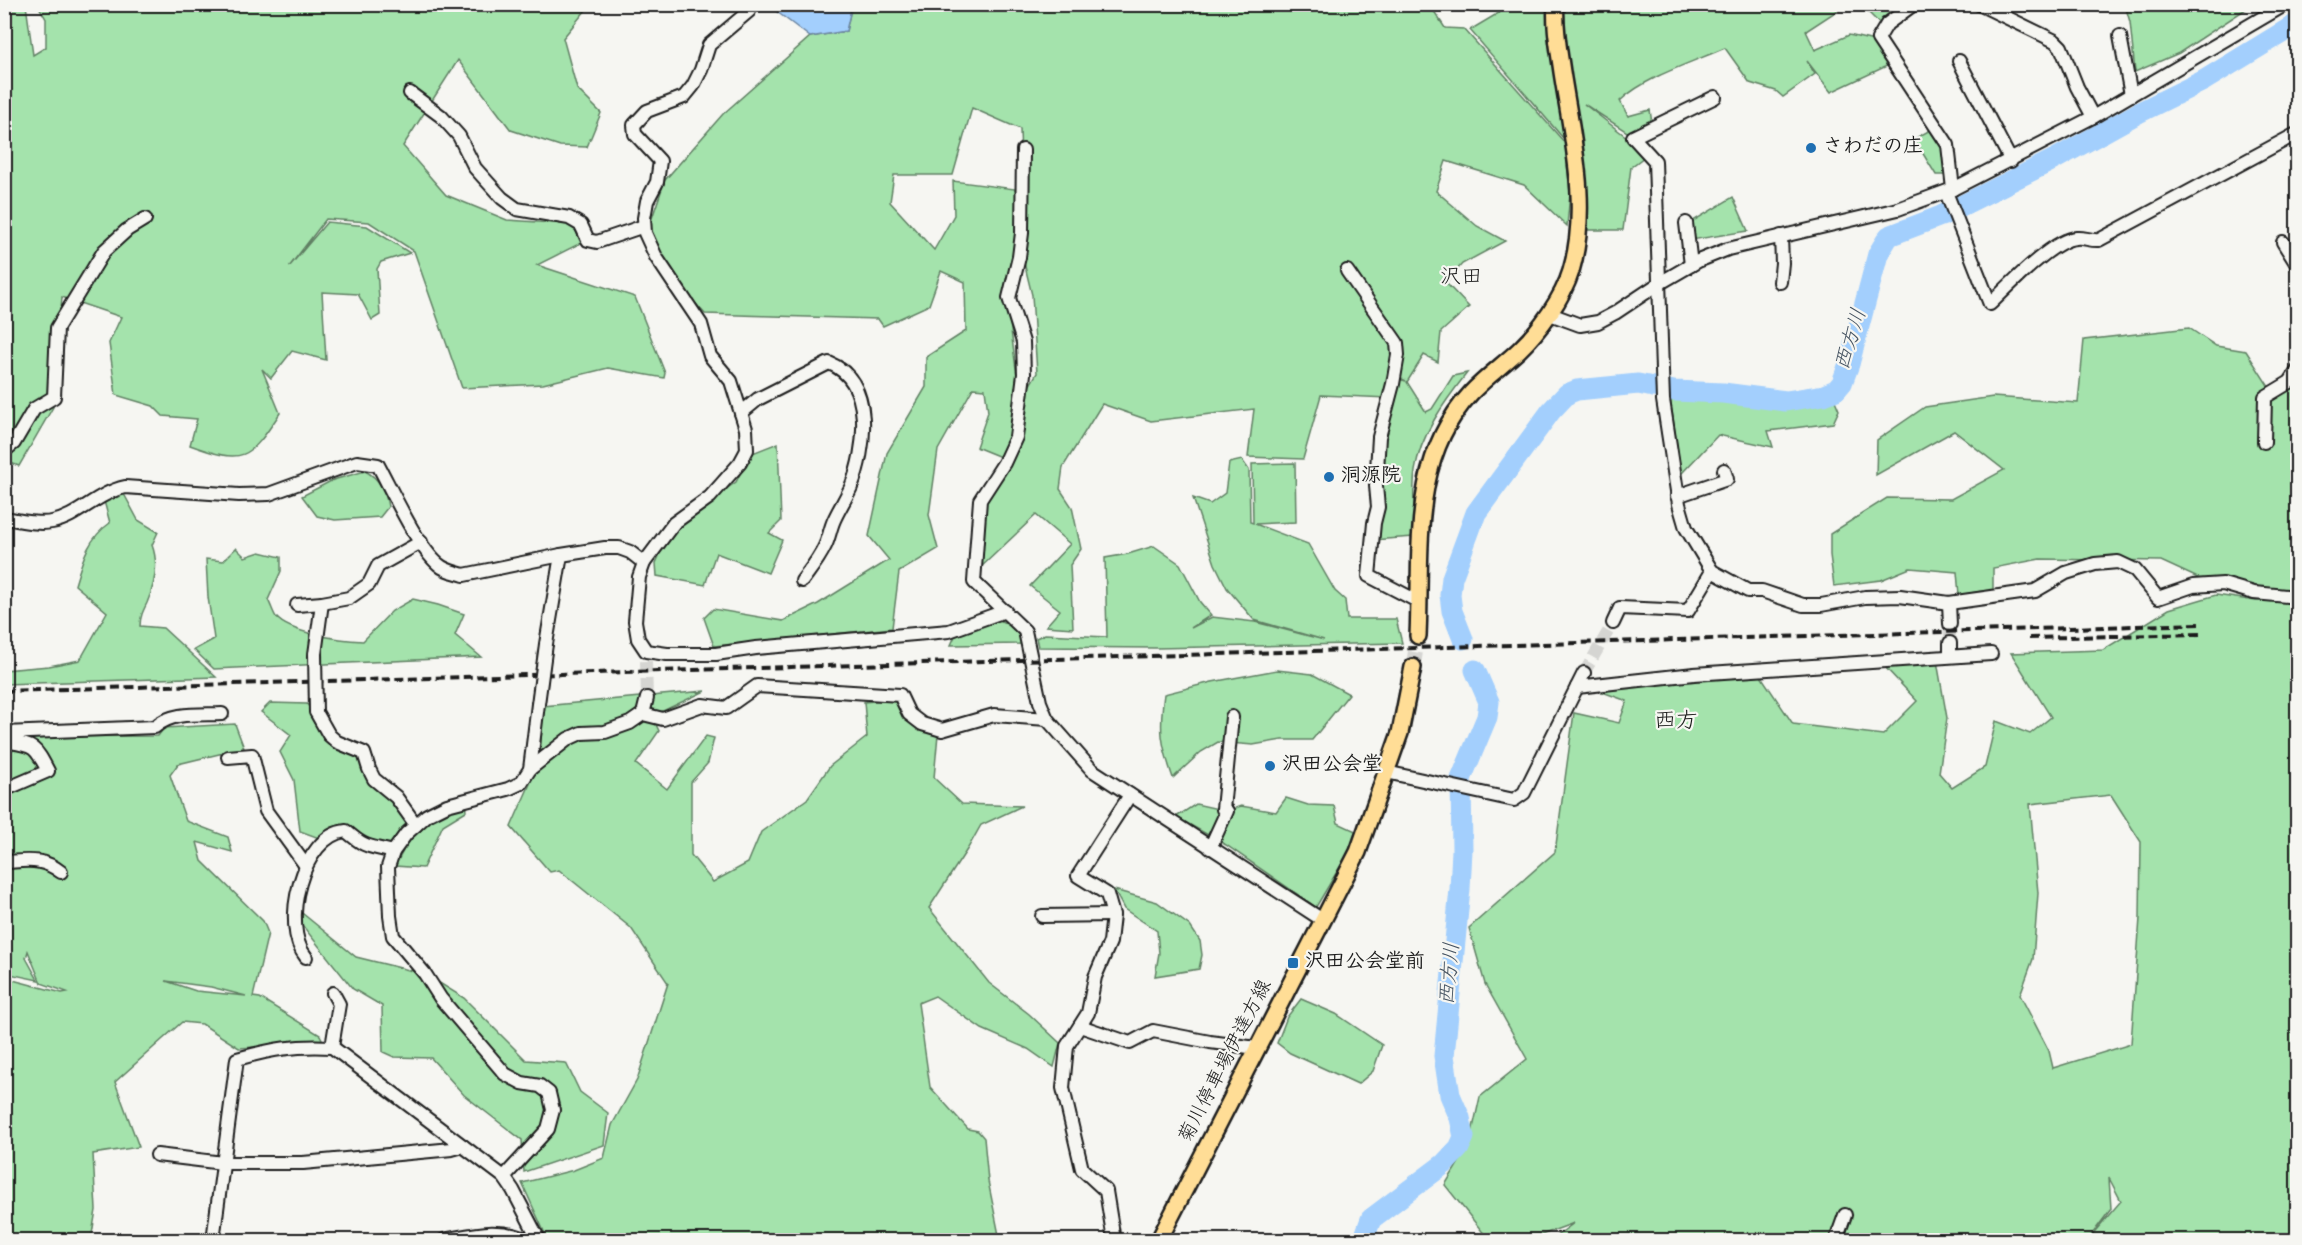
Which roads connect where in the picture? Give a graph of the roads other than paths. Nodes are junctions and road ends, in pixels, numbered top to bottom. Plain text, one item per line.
1 (1556, 4) edge
2 (1914, 4) edge
3 (1979, 4) edge
4 (2286, 4) edge
5 (749, 11) dead end
6 (2120, 36) dead end
7 (1959, 61) dead end
8 (410, 93) dead end
9 (2131, 95) junction
10 (1715, 97) dead end
11 (2093, 117) junction
12 (2298, 133) edge
13 (1023, 150) dead end
14 (2011, 161) junction
15 (1950, 191) junction
16 (145, 219) dead end
17 (1686, 223) dead end
18 (644, 226) junction
19 (1781, 236) junction
20 (2283, 242) dead end
21 (1691, 265) junction
22 (2298, 266) edge
23 (1347, 271) dead end
24 (1780, 282) dead end
25 (1660, 283) junction
26 (1550, 314) junction
27 (2298, 370) edge
28 (741, 413) junction
29 (2264, 442) dead end
30 (4, 451) edge
31 (1724, 470) dead end
32 (1677, 496) junction
33 (4, 518) edge
34 (421, 542) junction
35 (561, 555) junction
36 (644, 563) junction
37 (1712, 571) junction
38 (802, 581) dead end
39 (2298, 597) edge
40 (1419, 602) junction
41 (322, 603) junction
42 (1949, 603) junction
43 (297, 604) dead end
44 (1005, 611) junction
45 (1613, 623) tunnel mouth
46 (1950, 624) tunnel mouth
47 (1418, 636) tunnel mouth
48 (1990, 654) dead end
49 (1413, 667) tunnel mouth
50 (1584, 673) tunnel mouth
51 (1577, 687) junction
52 (648, 698) tunnel mouth
53 (222, 714) dead end
54 (643, 714) junction
55 (1232, 717) dead end
56 (1047, 719) junction
57 (4, 733) edge
58 (4, 741) edge
59 (228, 757) dead end
60 (530, 769) junction
61 (1386, 772) junction
62 (4, 790) edge
63 (1234, 790) dead end
64 (1130, 795) junction
65 (1222, 806) junction
66 (416, 825) junction
67 (1210, 848) junction
68 (393, 852) junction
69 (4, 862) edge
70 (306, 866) junction
71 (61, 872) dead end
72 (1113, 915) junction
73 (1042, 916) dead end
74 (1324, 921) junction
75 (306, 957) dead end
76 (333, 993) dead end
77 (1080, 1026) junction
78 (332, 1047) junction
79 (1257, 1048) junction
80 (463, 1146) junction
81 (157, 1155) dead end
82 (223, 1163) junction
83 (504, 1177) junction
84 (1845, 1215) dead end
85 (213, 1240) edge
86 (444, 1240) edge
87 (528, 1240) edge
88 (539, 1240) edge
89 (1114, 1240) edge
90 (1159, 1240) edge
91 (1836, 1240) edge

1 - 26 main road
2 - 15 street
3 - 11 street
4 - 9 street
5 - 18 street
6 - 9 street
7 - 14 street
8 - 18 street
9 - 11 street
10 - 25 street
11 - 14 street
12 - 15 street
13 - 44 street
14 - 15 street
15 - 19 street
16 - 30 street
17 - 21 street
18 - 28 street
19 - 21 street
19 - 24 street
20 - 22 street
21 - 25 street
23 - 40 street
25 - 26 street
25 - 32 street
26 - 40 main road
27 - 29 street
28 - 36 street
28 - 38 street
31 - 32 street
32 - 37 street
33 - 34 street
34 - 35 street
34 - 41 street
35 - 36 street
35 - 60 street, bridge
36 - 44 street
37 - 42 street
37 - 45 street
39 - 42 street
40 - 47 main road
41 - 43 street
41 - 66 street, bridge
42 - 46 street
44 - 56 street
48 - 51 street
49 - 61 main road, 菊川停車場伊達方線
50 - 51 street
51 - 61 street
52 - 54 street
53 - 57 street
54 - 56 street
54 - 60 street
55 - 65 street
56 - 64 street
58 - 62 street
59 - 70 street
60 - 66 street
61 - 74 main road, 菊川停車場伊達方線
63 - 65 street
64 - 67 street
64 - 72 street
65 - 67 street
66 - 68 street
67 - 74 street
68 - 70 street
68 - 83 street
69 - 71 street
70 - 75 street
72 - 73 street
72 - 77 street
74 - 79 main road, 菊川停車場伊達方線
76 - 78 street
77 - 79 street
77 - 89 street
78 - 80 street
78 - 82 street
79 - 90 main road, 菊川停車場伊達方線
80 - 82 street
80 - 83 street
81 - 82 street
82 - 85 street
83 - 88 street
84 - 91 street
86 - 87 street

